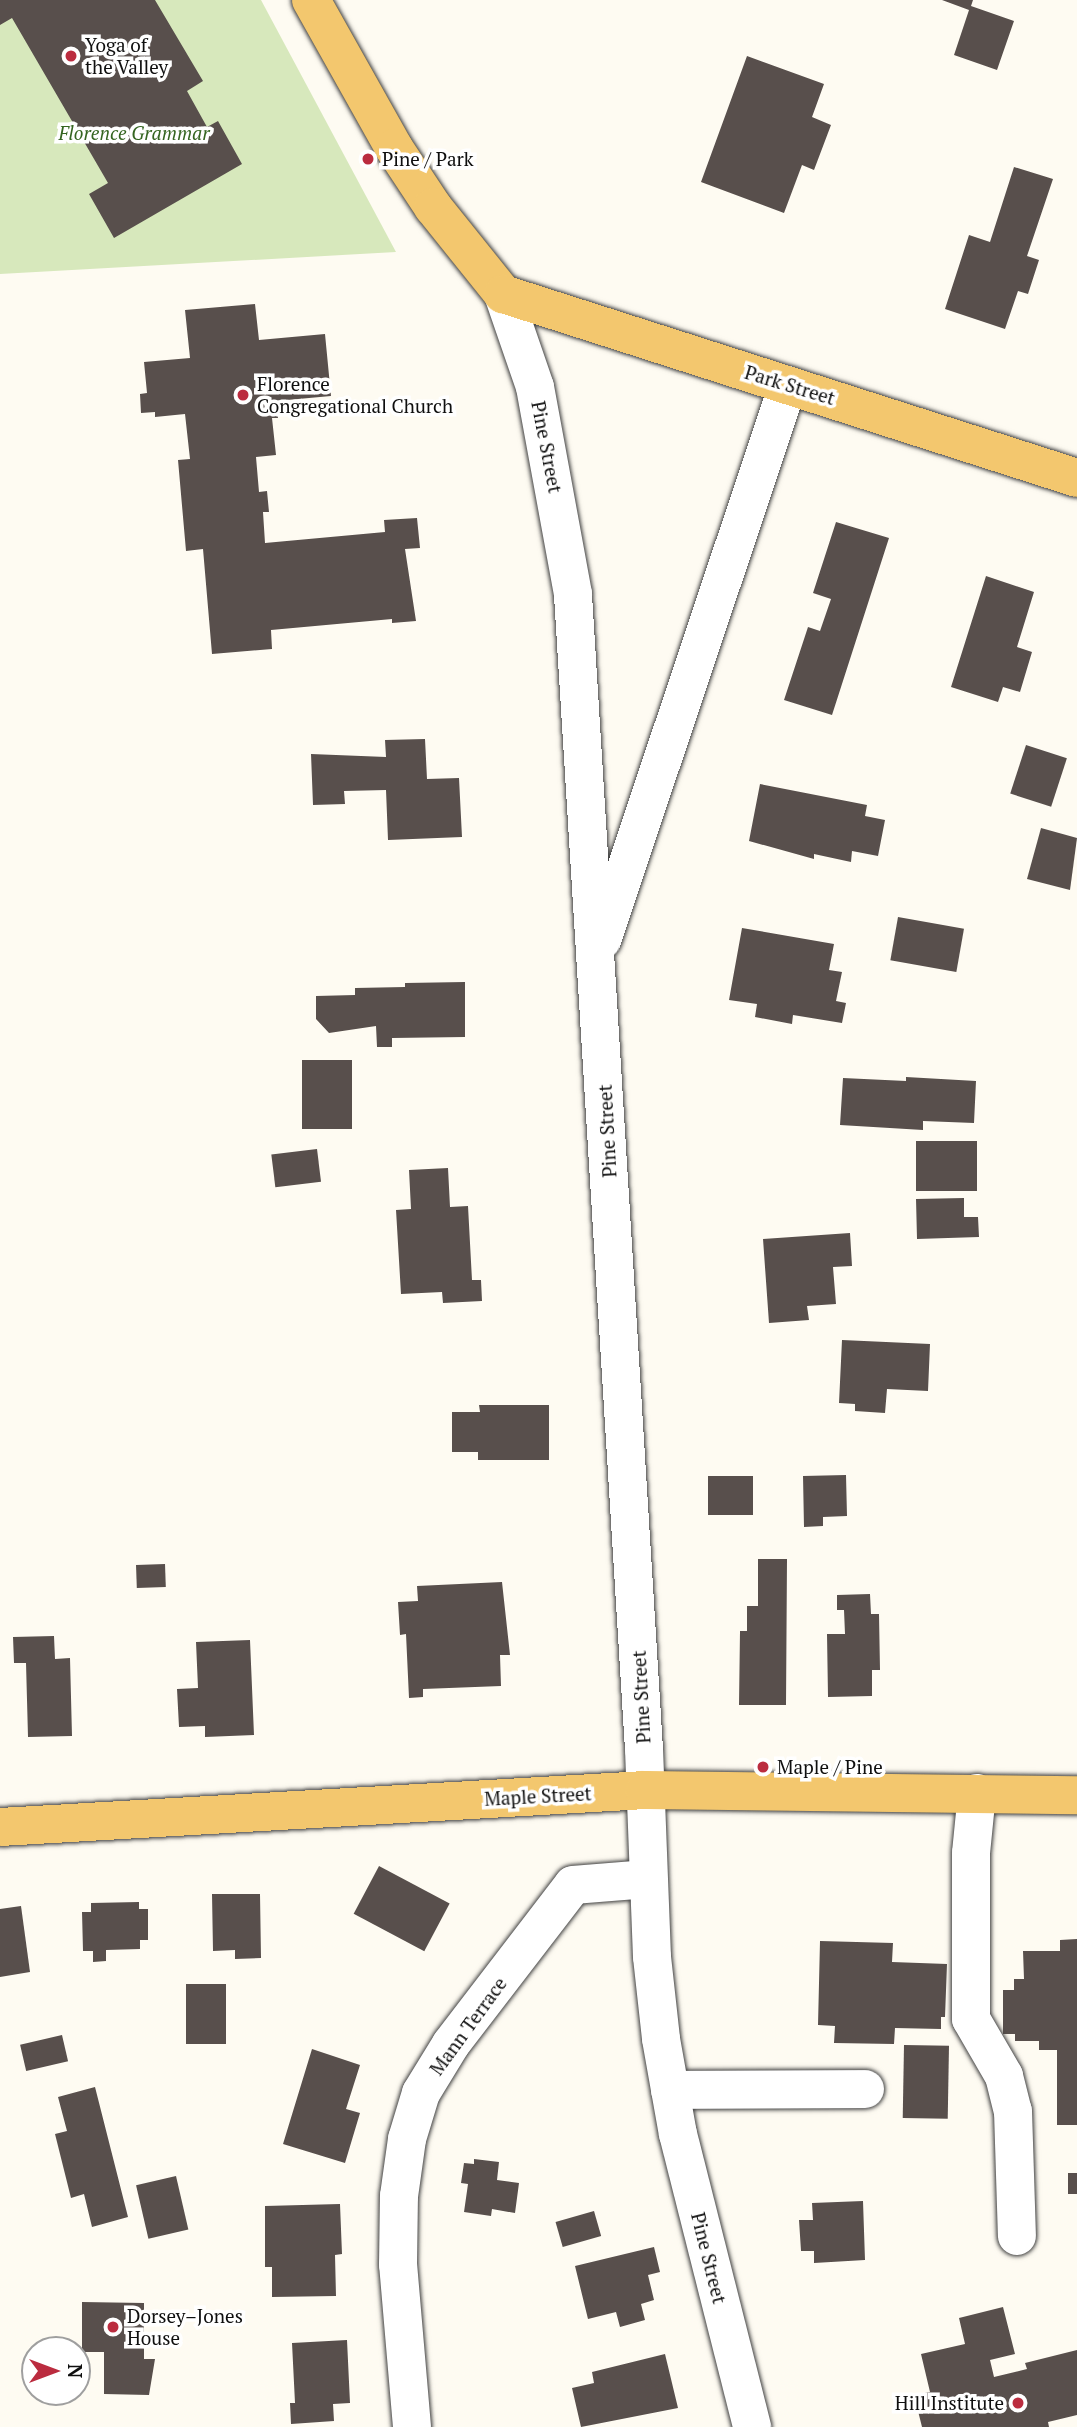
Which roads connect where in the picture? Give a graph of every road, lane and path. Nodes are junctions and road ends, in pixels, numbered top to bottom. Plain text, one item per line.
1 (311, 0) edge
2 (503, 294) junction
3 (788, 385) junction
4 (1077, 478) edge
5 (596, 956) junction
6 (645, 1790) junction
7 (977, 1793) junction
8 (1077, 1795) edge
9 (0, 1827) edge
10 (648, 1879) junction
11 (865, 2090) dead end
12 (670, 2091) junction
13 (1017, 2236) dead end
14 (412, 2427) edge
15 (752, 2427) edge

1 - 2 main road, Pine Street
2 - 3 main road, Park Street
2 - 5 street, Pine Street
3 - 4 main road, Park Street
3 - 5 street, Pine Street
5 - 6 street, Pine Street
6 - 7 main road, Maple Street
6 - 9 main road, Maple Street
6 - 10 street, Pine Street
7 - 8 main road, Maple Street
7 - 13 street
10 - 12 street, Pine Street
10 - 14 street, Mann Terrace
11 - 12 street
12 - 15 street, Pine Street

